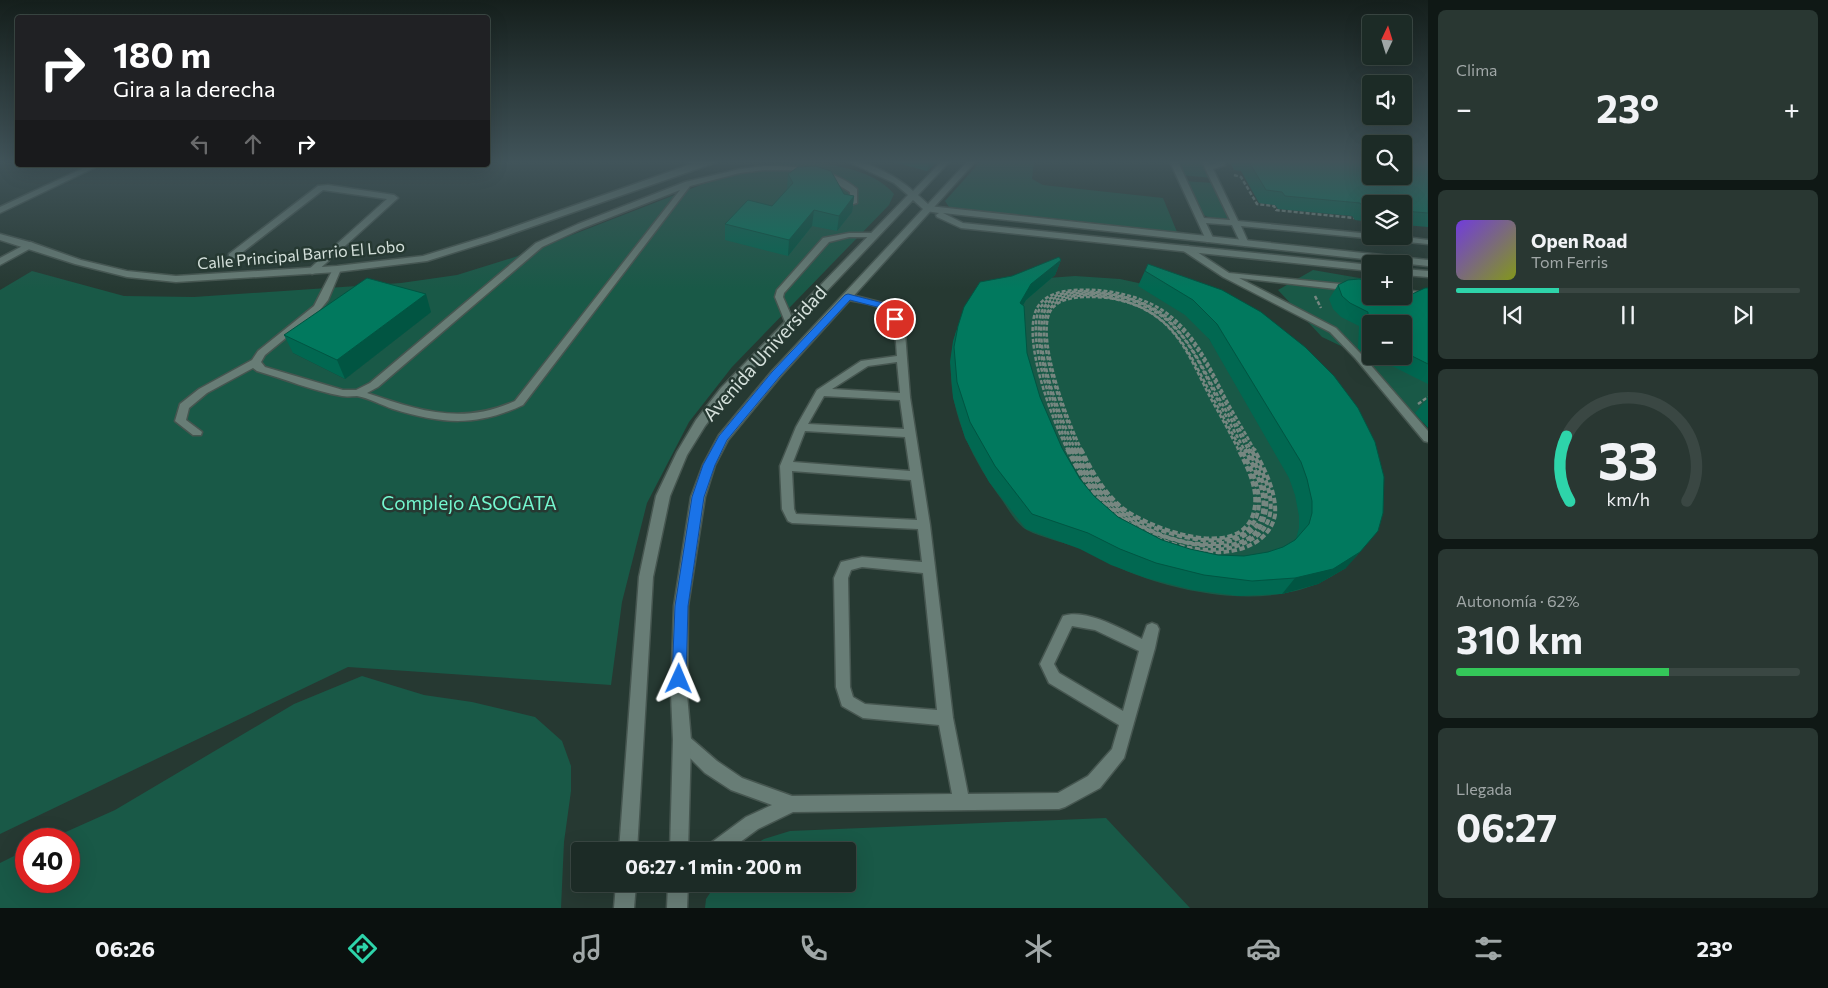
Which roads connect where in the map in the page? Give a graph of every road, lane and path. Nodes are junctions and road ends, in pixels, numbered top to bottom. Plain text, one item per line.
1 (12, 204) edge
2 (300, 204) edge
3 (388, 204) edge
4 (586, 204) edge
5 (633, 204) edge
6 (672, 204) edge
7 (903, 204) edge
8 (924, 204) edge
9 (933, 204) edge
10 (1193, 204) edge
11 (1226, 204) edge
12 (1260, 204) edge
13 (929, 209) junction
14 (0, 210) edge
15 (1354, 218) edge
16 (1200, 220) junction
17 (1235, 223) junction
18 (875, 235) junction
19 (1362, 235) edge
20 (0, 237) edge
21 (1210, 240) junction
22 (1412, 240) edge
23 (1428, 242) edge
24 (1245, 244) junction
25 (30, 245) junction
26 (1185, 248) junction
27 (1216, 251) junction
28 (1251, 255) junction
29 (232, 256) dead end
30 (0, 262) edge
31 (1428, 262) edge
32 (1362, 267) edge
33 (337, 269) junction
34 (312, 271) junction
35 (1412, 273) edge
36 (1428, 274) edge
37 (1226, 275) junction
38 (1362, 289) edge
39 (1412, 294) edge
40 (1428, 296) edge
41 (848, 297) junction
42 (789, 322) junction
43 (902, 358) junction
44 (256, 362) junction
45 (821, 392) junction
46 (358, 393) junction
47 (905, 397) junction
48 (1428, 397) edge
49 (1418, 404) dead end
50 (801, 427) junction
51 (197, 432) dead end
52 (909, 434) junction
53 (1428, 438) edge
54 (786, 466) junction
55 (917, 476) junction
56 (1264, 502) junction
57 (924, 525) junction
58 (928, 568) junction
59 (1152, 629) dead end
60 (1148, 648) junction
61 (945, 718) junction
62 (1127, 722) junction
63 (682, 740) junction
64 (962, 802) junction
65 (792, 804) junction
66 (629, 842) edge
67 (678, 842) edge
68 (726, 842) edge
69 (625, 892) edge
70 (678, 892) edge
71 (624, 908) edge
72 (677, 908) edge

1 - 14 street
2 - 29 street
3 - 34 street
4 - 33 street, Calle Principal Barrio El Lobo
5 - 46 lane
6 - 46 lane
7 - 18 street, Avenida Universidad
8 - 13 street
9 - 13 street, Avenida Universidad
10 - 16 lane
11 - 17 lane
12 - 15 path
13 - 21 street
13 - 26 street
13 - 41 street, Avenida Universidad
16 - 17 lane
16 - 21 lane
17 - 19 lane
17 - 24 lane
18 - 42 street, Avenida Universidad
18 - 42 lane
20 - 25 street, Calle Principal Barrio El Lobo
21 - 24 street
21 - 27 street
22 - 23 lane
24 - 28 street
24 - 31 street
25 - 30 street
25 - 34 street, Calle Principal Barrio El Lobo
26 - 27 street
26 - 37 lane
27 - 28 street
28 - 32 street
33 - 34 street, Calle Principal Barrio El Lobo
33 - 44 lane
35 - 36 street
37 - 38 lane
37 - 53 lane
39 - 40 lane
41 - 43 lane
41 - 63 street, Avenida Universidad
42 - 66 street, Avenida Universidad
43 - 45 lane
43 - 47 lane
44 - 46 lane
44 - 51 lane
45 - 47 lane
45 - 50 lane
47 - 52 lane
48 - 49 path
50 - 52 lane
50 - 54 lane
52 - 55 lane
54 - 55 lane
54 - 57 lane
55 - 57 lane
56 - 56 path
56 - 56 path
56 - 56 path
56 - 56 path
57 - 58 lane
58 - 61 lane
58 - 61 lane
59 - 60 lane
60 - 62 lane
60 - 62 lane
61 - 64 lane
62 - 64 lane
63 - 65 lane
63 - 67 street, Avenida Universidad
64 - 65 lane
65 - 68 lane
69 - 71 street
70 - 72 street

